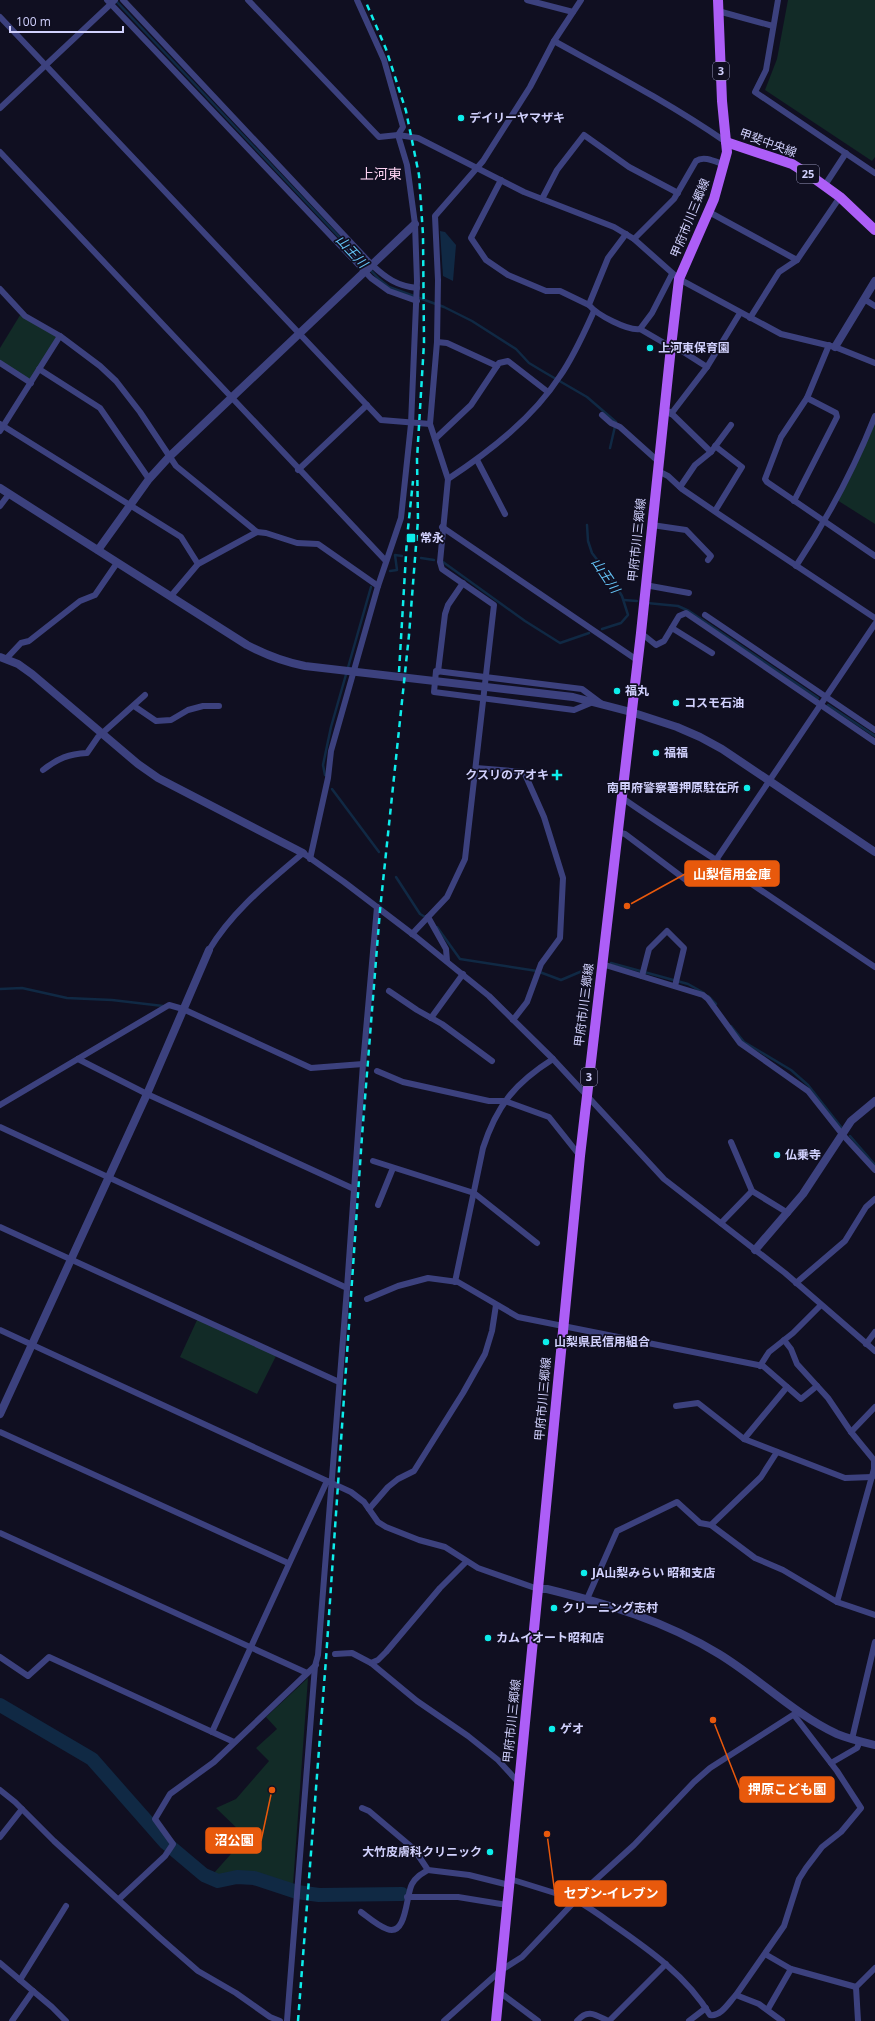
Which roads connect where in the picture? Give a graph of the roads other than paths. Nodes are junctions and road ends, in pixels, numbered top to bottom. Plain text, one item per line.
1 (123, 0) edge
2 (248, 0) edge
3 (357, 0) edge
4 (527, 0) edge
5 (581, 0) edge
6 (718, 0) edge
7 (778, 0) edge
8 (111, 1) edge
9 (718, 11) junction
10 (573, 12) junction
11 (0, 17) edge
12 (773, 26) junction
13 (554, 41) junction
14 (46, 65) junction
15 (0, 108) edge
16 (398, 135) junction
17 (726, 142) junction
18 (0, 152) edge
19 (846, 153) junction
20 (725, 165) junction
21 (478, 168) junction
22 (875, 173) edge
23 (502, 180) junction
24 (825, 185) junction
25 (678, 193) junction
26 (840, 197) junction
27 (542, 199) junction
28 (709, 212) junction
29 (415, 224) junction
30 (875, 230) edge
31 (626, 234) junction
32 (634, 239) junction
33 (797, 260) junction
34 (372, 265) junction
35 (365, 271) junction
36 (676, 277) junction
37 (875, 281) edge
38 (0, 289) edge
39 (417, 295) junction
40 (864, 300) junction
41 (589, 305) junction
42 (875, 306) edge
43 (594, 311) junction
44 (740, 313) junction
45 (750, 318) junction
46 (640, 329) junction
47 (299, 334) junction
48 (60, 336) junction
49 (437, 342) junction
50 (671, 346) junction
51 (832, 346) junction
52 (875, 363) edge
53 (0, 364) edge
54 (497, 366) junction
55 (707, 367) junction
56 (39, 369) junction
57 (31, 383) junction
58 (548, 392) junction
59 (806, 398) junction
60 (231, 399) junction
61 (366, 405) junction
62 (668, 410) junction
63 (602, 415) dead end
64 (875, 416) edge
65 (411, 424) junction
66 (430, 424) junction
67 (730, 425) dead end
68 (1, 427) edge
69 (435, 439) junction
70 (715, 446) junction
71 (711, 452) junction
72 (169, 457) junction
73 (477, 460) junction
74 (658, 466) junction
75 (298, 470) junction
76 (448, 478) junction
77 (149, 480) junction
78 (680, 487) junction
79 (0, 488) edge
80 (9, 494) junction
81 (794, 501) junction
82 (131, 505) junction
83 (0, 506) edge
84 (715, 511) junction
85 (505, 514) dead end
86 (825, 522) junction
87 (652, 525) junction
88 (442, 527) junction
89 (257, 532) junction
90 (98, 550) junction
91 (875, 556) edge
92 (708, 560) dead end
93 (386, 561) junction
94 (117, 563) junction
95 (198, 564) junction
96 (796, 566) junction
97 (463, 583) junction
98 (645, 585) junction
99 (378, 586) junction
100 (690, 593) dead end
101 (171, 596) junction
102 (705, 615) dead end
103 (875, 618) edge
104 (875, 624) edge
105 (672, 628) junction
106 (641, 633) junction
107 (712, 653) dead end
108 (3, 658) edge
109 (637, 660) junction
110 (438, 672) junction
111 (486, 676) junction
112 (145, 696) dead end
113 (826, 697) junction
114 (484, 698) junction
115 (594, 701) junction
116 (602, 704) junction
117 (821, 705) junction
118 (134, 706) junction
119 (219, 706) dead end
120 (631, 712) junction
121 (875, 730) edge
122 (102, 733) junction
123 (875, 742) edge
124 (476, 768) junction
125 (43, 770) dead end
126 (770, 782) junction
127 (621, 797) junction
128 (617, 832) junction
129 (875, 852) edge
130 (303, 853) junction
131 (310, 858) junction
132 (716, 860) junction
133 (686, 880) dead end
134 (377, 907) junction
135 (428, 917) junction
136 (412, 934) junction
137 (209, 950) joint
138 (447, 961) junction
139 (602, 964) junction
140 (875, 967) edge
141 (463, 974) junction
142 (642, 976) junction
143 (675, 986) junction
144 (389, 991) dead end
145 (183, 1009) junction
146 (430, 1018) junction
147 (513, 1020) junction
148 (78, 1059) junction
149 (553, 1059) junction
150 (492, 1061) dead end
151 (363, 1064) junction
152 (377, 1071) dead end
153 (146, 1094) junction
154 (587, 1095) junction
155 (505, 1101) junction
156 (875, 1101) edge
157 (0, 1105) edge
158 (0, 1127) edge
159 (842, 1134) junction
160 (731, 1142) dead end
161 (580, 1156) junction
162 (373, 1161) dead end
163 (393, 1168) junction
164 (875, 1170) edge
165 (108, 1177) junction
166 (354, 1189) junction
167 (752, 1191) junction
168 (474, 1193) junction
169 (875, 1199) edge
170 (378, 1205) dead end
171 (788, 1213) junction
172 (721, 1223) junction
173 (0, 1227) edge
174 (537, 1243) dead end
175 (755, 1250) junction
176 (70, 1260) junction
177 (455, 1282) junction
178 (796, 1283) junction
179 (347, 1288) junction
180 (367, 1299) dead end
181 (821, 1304) junction
182 (496, 1305) junction
183 (562, 1326) junction
184 (0, 1330) edge
185 (875, 1332) edge
186 (784, 1340) junction
187 (866, 1344) junction
188 (32, 1345) junction
189 (875, 1351) edge
190 (760, 1366) junction
191 (339, 1382) junction
192 (817, 1386) junction
193 (787, 1387) junction
194 (676, 1406) dead end
195 (875, 1407) edge
196 (0, 1414) edge
197 (0, 1432) edge
198 (851, 1432) junction
199 (744, 1439) junction
200 (777, 1452) junction
201 (874, 1470) edge
202 (872, 1477) junction
203 (329, 1482) junction
204 (369, 1509) junction
205 (710, 1525) junction
206 (0, 1533) edge
207 (466, 1562) junction
208 (288, 1563) junction
209 (538, 1589) junction
210 (587, 1599) junction
211 (837, 1602) junction
212 (875, 1615) edge
213 (875, 1642) edge
214 (250, 1647) junction
215 (335, 1654) dead end
216 (0, 1658) edge
217 (371, 1663) junction
218 (317, 1664) junction
219 (307, 1673) junction
220 (796, 1713) junction
221 (212, 1732) junction
222 (856, 1740) junction
223 (234, 1742) junction
224 (875, 1745) edge
225 (831, 1762) junction
226 (519, 1782) junction
227 (0, 1790) edge
228 (362, 1808) dead end
229 (22, 1809) junction
230 (0, 1837) edge
231 (428, 1870) junction
232 (509, 1882) junction
233 (407, 1896) junction
234 (120, 1899) junction
235 (577, 1901) junction
236 (507, 1904) junction
237 (66, 1906) dead end
238 (361, 1912) dead end
239 (766, 1954) junction
240 (0, 1963) edge
241 (666, 1964) junction
242 (875, 1968) edge
243 (791, 1969) junction
244 (500, 1971) junction
245 (20, 1980) junction
246 (856, 1987) junction
247 (34, 1991) junction
248 (498, 1991) junction
249 (736, 1995) junction
250 (706, 2008) junction
251 (768, 2009) junction
252 (12, 2021) edge
253 (66, 2021) edge
254 (280, 2021) edge
255 (287, 2021) edge
256 (444, 2021) edge
257 (496, 2021) edge
258 (538, 2021) edge
259 (577, 2021) edge
260 (608, 2021) edge
261 (689, 2021) edge
262 (782, 2021) edge
263 (858, 2021) edge

1 - 34 street
2 - 16 street
3 - 16 street
4 - 10 street
5 - 10 street
6 - 9 main road, 甲府市川三郷線 / 3
7 - 12 street
8 - 14 street
8 - 35 street
9 - 12 street
9 - 17 main road, 甲府市川三郷線 / 3
10 - 13 street
11 - 14 street
12 - 19 street
13 - 17 street
13 - 21 street
14 - 15 street
14 - 47 street
16 - 21 street
16 - 29 street
17 - 20 main road, 甲府市川三郷線 / 3
17 - 24 main road, 甲斐中央線 / 25
18 - 60 street
19 - 22 street
19 - 24 street
20 - 25 street
20 - 28 main road, 甲府市川三郷線 / 3
21 - 23 street
21 - 49 street
23 - 27 street
23 - 41 street
24 - 26 main road, 甲斐中央線 / 25
25 - 27 street
25 - 32 street
26 - 30 main road, 甲斐中央線 / 25
26 - 33 street
27 - 31 street
28 - 33 street
28 - 36 main road, 甲府市川三郷線 / 3
29 - 34 street
29 - 39 street
31 - 32 street
31 - 41 street
32 - 36 street
33 - 45 street
34 - 35 street
34 - 39 street
35 - 39 street
35 - 47 street
36 - 44 street
36 - 46 street
36 - 50 main road, 甲府市川三郷線 / 3
37 - 40 street
38 - 48 street
39 - 65 street
40 - 42 street
40 - 51 street
41 - 43 street
43 - 46 street
43 - 58 street
44 - 45 street
44 - 55 street
45 - 51 street
46 - 50 street
47 - 60 street
47 - 61 street
48 - 56 street
48 - 72 street
49 - 54 street
49 - 66 street
50 - 55 street
50 - 62 main road, 甲府市川三郷線 / 3
51 - 52 street
51 - 59 street
53 - 57 street
54 - 58 street
54 - 69 street
55 - 62 street
56 - 57 street
56 - 77 street
57 - 68 street
58 - 73 street
59 - 81 street
59 - 81 street
60 - 72 street
60 - 75 street
61 - 65 street
61 - 75 street
62 - 71 street
62 - 74 main road, 甲府市川三郷線 / 3
63 - 74 street
64 - 86 street
65 - 66 street
65 - 93 street
66 - 69 street
67 - 70 street
68 - 82 street
69 - 76 street
70 - 71 street
70 - 84 street
71 - 78 street
72 - 77 street
72 - 89 street
73 - 76 street
73 - 85 street
74 - 78 street
74 - 87 main road, 甲府市川三郷線 / 3
75 - 93 street
76 - 88 street
77 - 82 street
78 - 84 street
79 - 80 street
80 - 83 street
80 - 90 street
81 - 86 street
82 - 90 street
82 - 95 street
84 - 96 street
86 - 91 street
86 - 96 street
87 - 92 street
87 - 98 main road, 甲府市川三郷線 / 3
88 - 97 street
88 - 109 street
89 - 95 street
89 - 99 street
90 - 94 street
93 - 99 street
94 - 101 street
94 - 108 street
95 - 101 street
96 - 103 street
97 - 110 street
97 - 111 street
98 - 100 street
98 - 106 main road, 甲府市川三郷線 / 3
99 - 131 street
101 - 115 street
102 - 113 street
104 - 113 street
105 - 106 street
105 - 107 street
105 - 117 street
106 - 109 main road, 甲府市川三郷線 / 3
108 - 122 street
109 - 120 main road, 甲府市川三郷線 / 3
110 - 111 street
110 - 114 street
111 - 114 street
111 - 116 street
112 - 118 street
113 - 117 street
113 - 121 street
114 - 115 street
114 - 124 street
115 - 116 street
116 - 120 street
117 - 123 street
117 - 126 street
118 - 119 street
118 - 122 street
120 - 126 street
120 - 127 main road, 甲府市川三郷線 / 3
122 - 125 street
122 - 130 street
124 - 135 street
124 - 147 street
126 - 129 street
126 - 132 street
127 - 128 main road, 甲府市川三郷線 / 3
127 - 132 street
128 - 133 street
128 - 139 main road, 甲府市川三郷線 / 3
130 - 131 street
130 - 137 street
131 - 134 street
132 - 140 street
134 - 136 street
134 - 151 street
135 - 136 street
135 - 138 street
136 - 138 street
137 - 145 street
138 - 141 street
139 - 142 street
139 - 154 main road, 甲府市川三郷線 / 3
141 - 146 street
141 - 147 street
142 - 143 street
142 - 143 street
143 - 159 street
144 - 146 street
145 - 148 street
145 - 151 street
145 - 153 street
146 - 150 street
147 - 149 street
148 - 153 street
148 - 157 street
149 - 154 street
149 - 155 street
151 - 166 street
152 - 155 street
153 - 165 street
153 - 166 street
154 - 161 main road, 甲府市川三郷線 / 3
154 - 172 street
155 - 161 street
155 - 168 street
156 - 159 street
158 - 165 street
159 - 164 street
159 - 171 street
160 - 167 street
161 - 183 main road, 甲府市川三郷線 / 3
162 - 163 street
163 - 168 street
163 - 170 street
165 - 176 street
165 - 179 street
166 - 179 street
167 - 171 street
167 - 172 street
168 - 174 street
168 - 177 street
169 - 178 street
171 - 175 street
172 - 175 street
173 - 176 street
175 - 178 street
176 - 188 street
176 - 191 street
177 - 180 street
177 - 182 street
178 - 181 street
179 - 191 street
181 - 186 street
181 - 187 street
182 - 183 street
182 - 204 street
183 - 190 street
183 - 209 main road, 甲府市川三郷線 / 3
184 - 188 street
185 - 187 street
186 - 190 street
186 - 192 street
187 - 189 street
188 - 196 street
188 - 203 street
190 - 193 street
191 - 203 street
192 - 193 street
192 - 198 street
193 - 199 street
194 - 199 street
195 - 198 street
197 - 208 street
198 - 201 street
199 - 200 street
200 - 202 street
200 - 205 street
201 - 202 street
202 - 211 street
203 - 204 street
203 - 208 street
203 - 218 street
204 - 207 street
205 - 210 street
205 - 211 street
206 - 214 street
207 - 209 street
207 - 217 street
208 - 214 street
209 - 210 street
209 - 226 main road, 甲府市川三郷線 / 3
210 - 220 street
211 - 212 street
213 - 222 street
214 - 219 street
214 - 221 street
215 - 217 street
216 - 221 street
217 - 226 street
218 - 219 street
218 - 255 street
219 - 223 street
220 - 222 street
220 - 225 street
220 - 235 street
221 - 223 street
222 - 224 street
222 - 225 street
223 - 234 street
225 - 239 street
226 - 232 main road, 甲府市川三郷線 / 3
227 - 229 street
228 - 231 street
229 - 230 street
229 - 234 street
231 - 232 street
231 - 233 street
232 - 235 street
232 - 236 main road, 甲府市川三郷線 / 3
233 - 236 street
233 - 238 street
234 - 254 street
235 - 241 street
235 - 244 street
236 - 244 main road, 甲府市川三郷線 / 3
237 - 245 street
239 - 243 street
239 - 249 street
240 - 245 street
241 - 250 street
241 - 260 street
242 - 246 street
243 - 246 street
243 - 251 street
244 - 248 main road, 甲府市川三郷線 / 3
244 - 256 street
245 - 247 street
246 - 263 street
247 - 252 street
247 - 253 street
248 - 257 main road, 甲府市川三郷線 / 3
248 - 258 street
249 - 250 street
249 - 251 street
250 - 261 street
251 - 262 street
259 - 260 street

